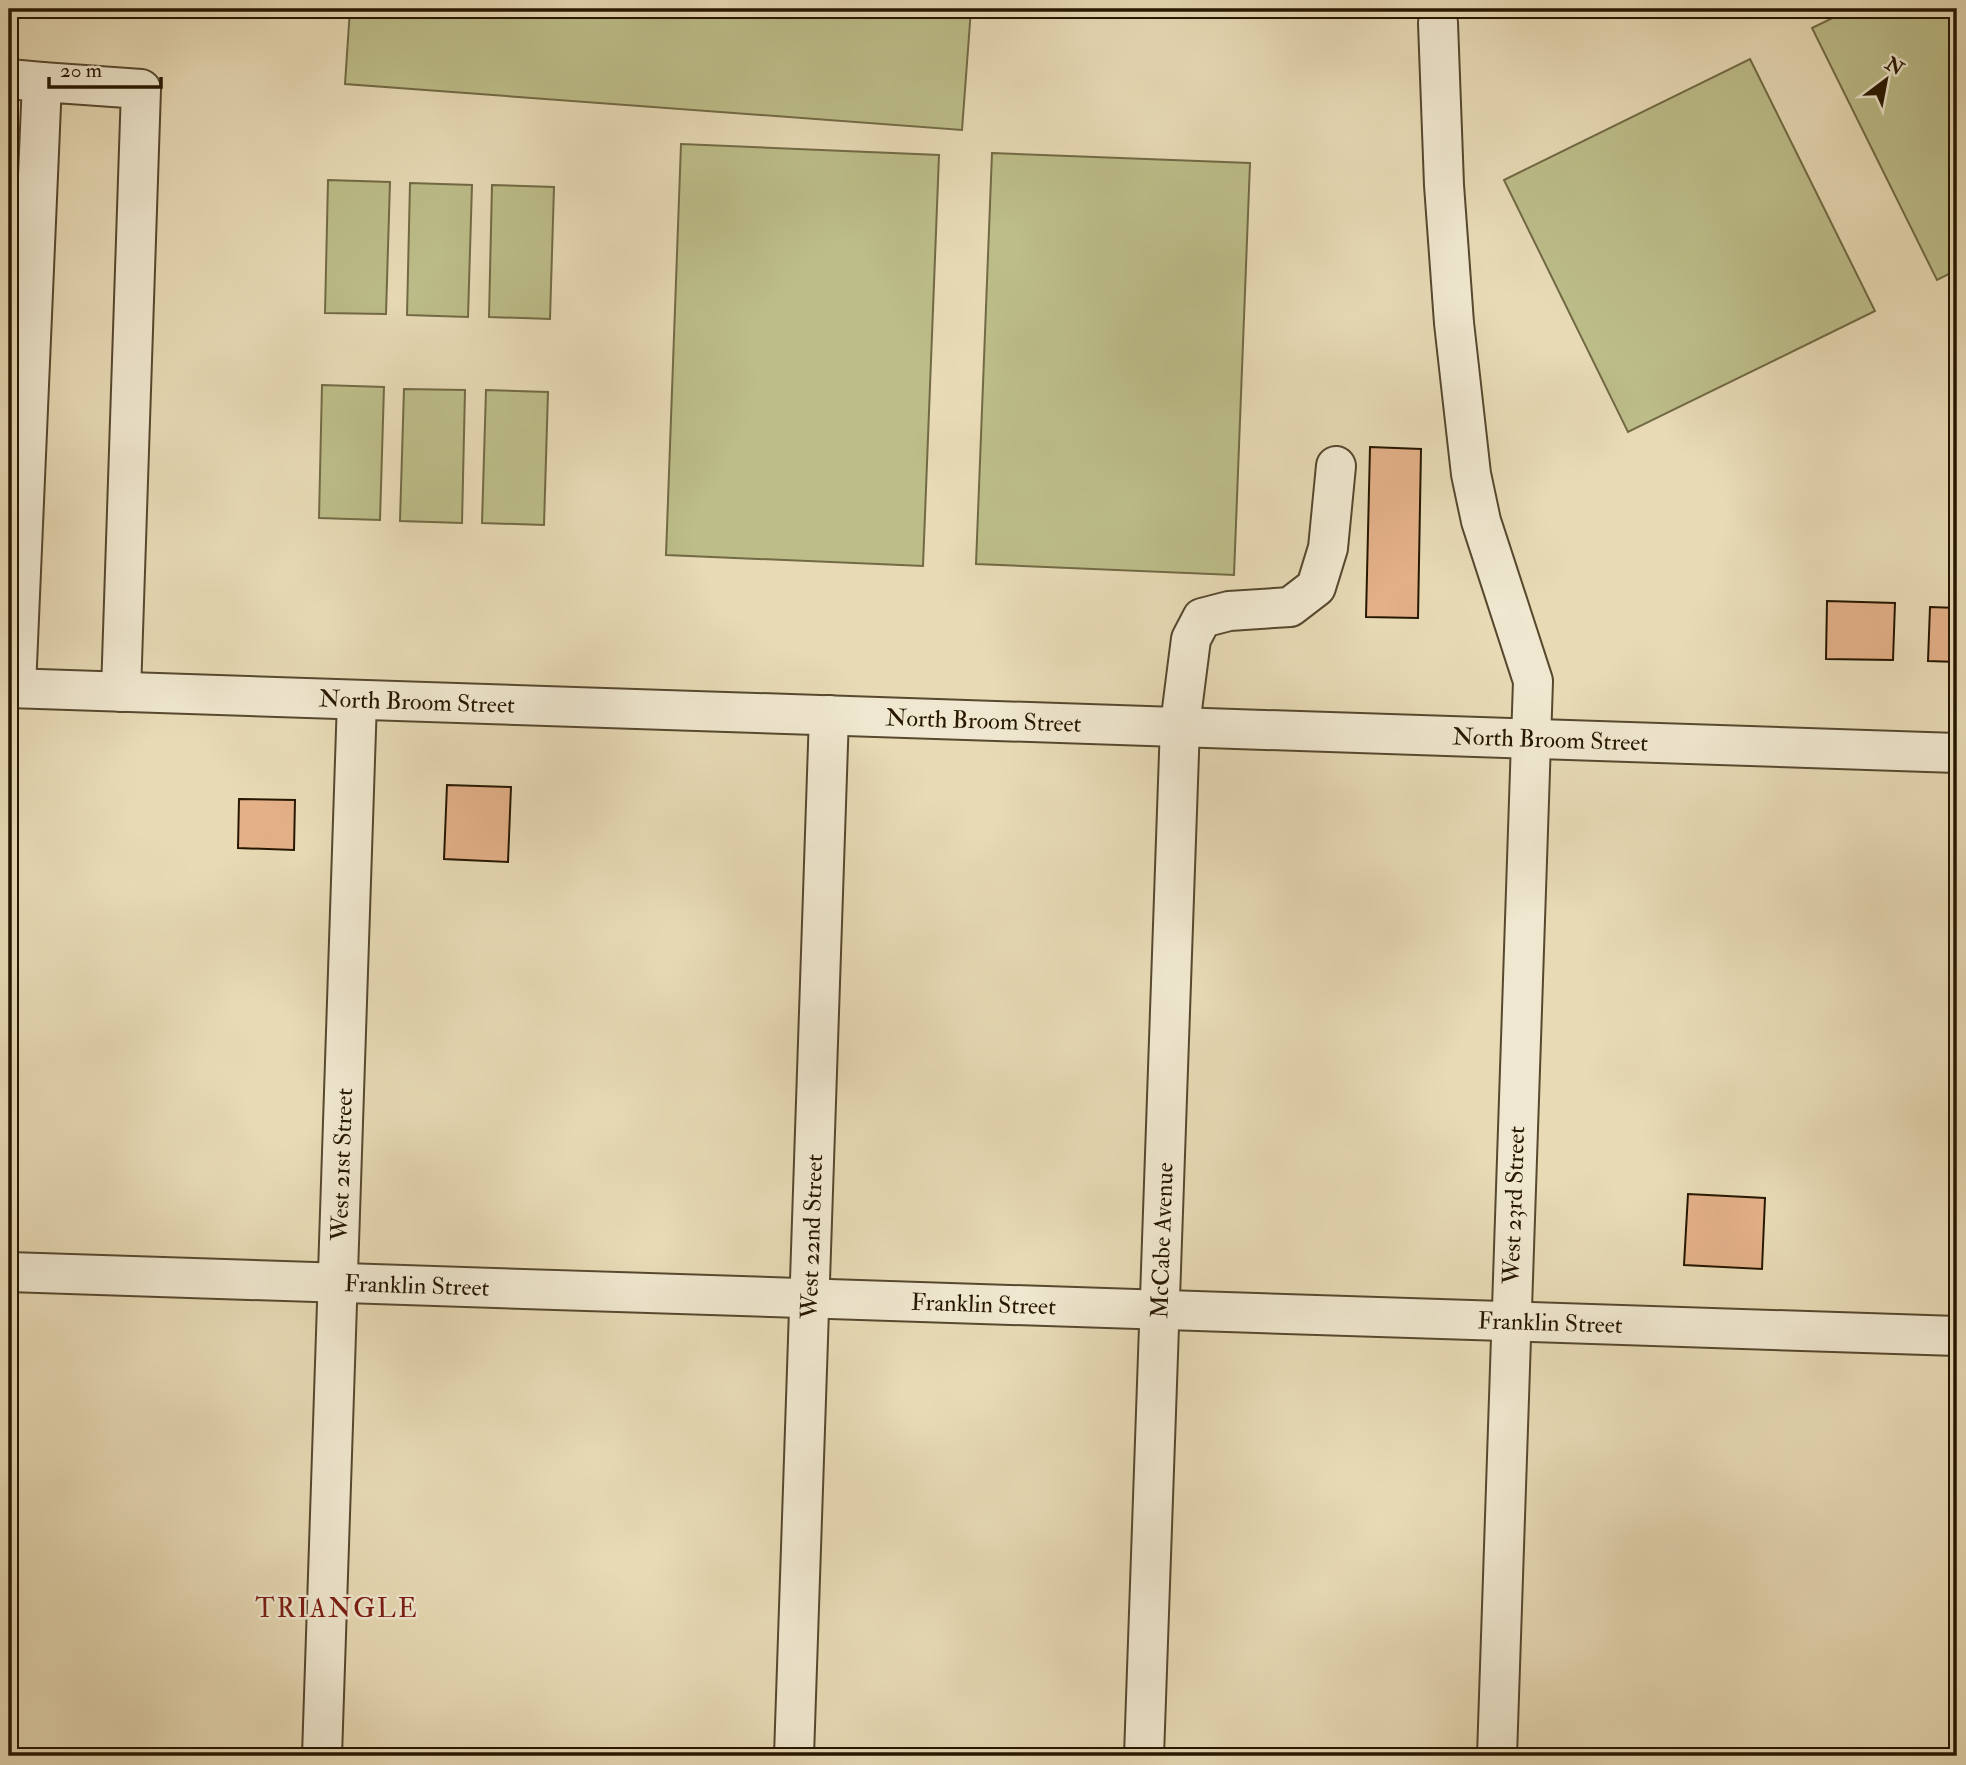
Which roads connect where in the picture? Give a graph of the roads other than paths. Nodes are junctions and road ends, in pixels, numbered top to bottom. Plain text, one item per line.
1 (1438, 23) dead end
2 (25, 80) edge
3 (1336, 467) dead end
4 (12, 688) edge
5 (121, 692) junction
6 (357, 700) junction
7 (828, 715) junction
8 (1180, 725) junction
9 (1531, 738) junction
10 (1957, 753) edge
11 (9, 1272) edge
12 (337, 1283) junction
13 (809, 1297) junction
14 (1159, 1310) junction
15 (1510, 1321) junction
16 (1957, 1336) edge
17 (322, 1756) edge
18 (794, 1756) edge
19 (1144, 1756) edge
20 (1497, 1756) edge

1 - 9 street, West 23rd Street
2 - 4 street
2 - 5 street
3 - 8 street, McCabe Avenue
4 - 5 street, North Broom Street
5 - 6 street, North Broom Street
6 - 7 street, North Broom Street
6 - 12 street, West 21st Street
7 - 8 street, North Broom Street
7 - 13 street, West 22nd Street
8 - 9 street, North Broom Street
8 - 14 street, McCabe Avenue
9 - 10 street, North Broom Street
9 - 15 street, West 23rd Street
11 - 12 street, Franklin Street
12 - 13 street, Franklin Street
12 - 17 street, West 21st Street
13 - 14 street, Franklin Street
13 - 18 street, West 22nd Street
14 - 15 street, Franklin Street
14 - 19 street, McCabe Avenue
15 - 16 street, Franklin Street
15 - 20 street, West 23rd Street

